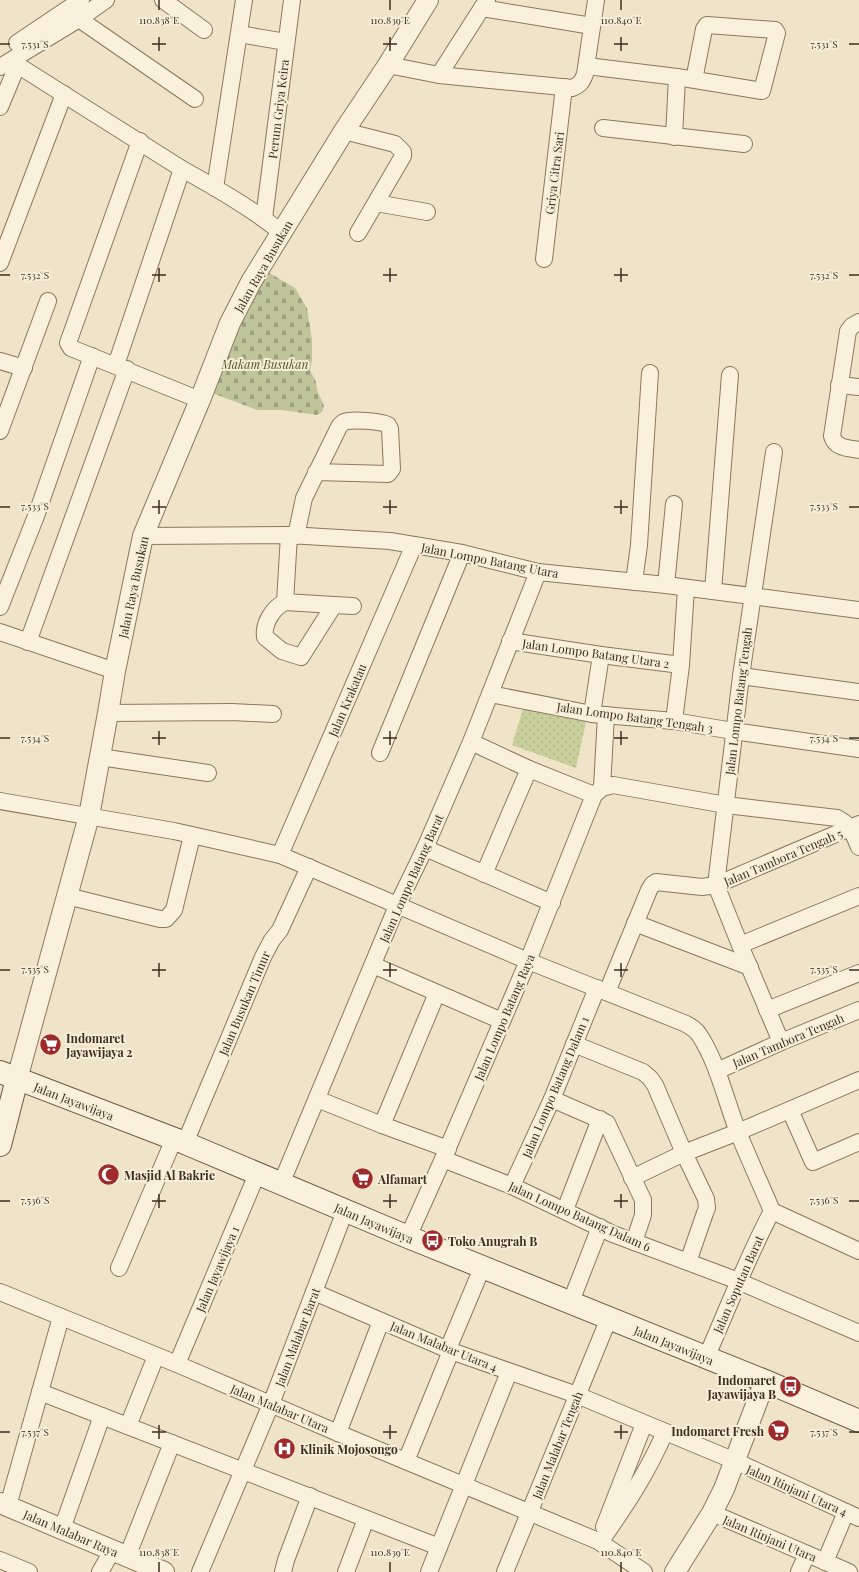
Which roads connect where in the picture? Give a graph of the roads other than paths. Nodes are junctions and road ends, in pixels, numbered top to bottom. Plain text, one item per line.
1 (106, 0) edge
2 (163, 0) edge
3 (244, 0) edge
4 (292, 0) edge
5 (428, 0) edge
6 (596, 0) edge
7 (484, 4) edge
8 (81, 7) edge
9 (592, 26) junction
10 (204, 30) dead end
11 (239, 34) junction
12 (286, 42) junction
13 (16, 43) dead end
14 (9, 65) edge
15 (388, 65) junction
16 (587, 66) junction
17 (439, 75) junction
18 (677, 77) junction
19 (694, 80) junction
20 (564, 87) junction
21 (64, 94) junction
22 (195, 99) dead end
23 (0, 107) edge
24 (603, 128) dead end
25 (344, 131) junction
26 (674, 137) junction
27 (140, 141) junction
28 (744, 144) dead end
29 (182, 169) junction
30 (393, 173) junction
31 (215, 188) junction
32 (376, 203) junction
33 (396, 207) junction
34 (427, 212) dead end
35 (264, 218) junction
36 (281, 232) junction
37 (358, 233) dead end
38 (544, 259) dead end
39 (0, 263) edge
40 (48, 301) dead end
41 (859, 322) edge
42 (92, 356) junction
43 (0, 361) edge
44 (121, 367) junction
45 (24, 368) junction
46 (650, 373) dead end
47 (730, 375) dead end
48 (839, 385) junction
49 (859, 387) edge
50 (200, 400) junction
51 (0, 431) edge
52 (859, 450) edge
53 (774, 452) dead end
54 (316, 472) junction
55 (674, 504) dead end
56 (143, 536) junction
57 (293, 536) junction
58 (414, 545) junction
59 (462, 553) junction
60 (538, 572) junction
61 (634, 582) junction
62 (666, 584) junction
63 (686, 588) junction
64 (713, 592) junction
65 (752, 597) junction
66 (285, 602) junction
67 (334, 605) junction
68 (353, 606) dead end
69 (0, 607) edge
70 (859, 610) edge
71 (0, 632) edge
72 (510, 641) junction
73 (28, 642) junction
74 (601, 655) junction
75 (682, 665) junction
76 (115, 671) junction
77 (741, 676) junction
78 (859, 692) edge
79 (490, 694) junction
80 (108, 713) junction
81 (273, 714) dead end
82 (599, 714) junction
83 (674, 722) junction
84 (734, 731) junction
85 (471, 742) junction
86 (859, 749) edge
87 (380, 753) dead end
88 (100, 757) junction
89 (529, 769) junction
90 (208, 773) dead end
91 (598, 791) junction
92 (1, 805) edge
93 (726, 805) junction
94 (89, 816) junction
95 (855, 826) edge
96 (192, 836) junction
97 (859, 846) edge
98 (425, 848) junction
99 (280, 855) junction
100 (309, 867) junction
101 (484, 874) junction
102 (716, 885) junction
103 (67, 896) junction
104 (859, 896) edge
105 (552, 903) junction
106 (397, 906) junction
107 (635, 923) junction
108 (740, 945) junction
109 (528, 961) junction
110 (373, 965) junction
111 (750, 967) junction
112 (859, 972) edge
113 (602, 990) junction
114 (437, 993) junction
115 (767, 1010) junction
116 (859, 1010) edge
117 (502, 1021) junction
118 (781, 1042) junction
119 (574, 1044) junction
120 (717, 1071) junction
121 (8, 1076) edge
122 (859, 1080) edge
123 (317, 1099) junction
124 (552, 1099) junction
125 (790, 1110) junction
126 (600, 1120) junction
127 (382, 1125) junction
128 (738, 1132) junction
129 (179, 1141) junction
130 (859, 1142) edge
131 (0, 1145) edge
132 (684, 1153) junction
133 (446, 1154) junction
134 (257, 1174) junction
135 (632, 1178) junction
136 (281, 1184) junction
137 (512, 1186) junction
138 (565, 1210) junction
139 (345, 1211) junction
140 (772, 1211) junction
141 (600, 1227) junction
142 (408, 1237) junction
143 (634, 1242) junction
144 (859, 1251) edge
145 (688, 1262) junction
146 (120, 1268) dead end
147 (482, 1268) junction
148 (740, 1282) junction
149 (0, 1292) edge
150 (314, 1292) junction
151 (570, 1304) junction
152 (61, 1317) junction
153 (609, 1318) junction
154 (381, 1320) junction
155 (859, 1332) edge
156 (449, 1350) junction
157 (156, 1356) junction
158 (706, 1358) junction
159 (176, 1364) junction
160 (509, 1372) junction
161 (765, 1381) junction
162 (40, 1392) junction
163 (577, 1395) junction
164 (271, 1404) junction
165 (102, 1416) junction
166 (859, 1421) edge
167 (644, 1424) junction
168 (128, 1426) junction
169 (665, 1432) junction
170 (338, 1433) junction
171 (172, 1443) junction
172 (406, 1460) junction
173 (735, 1461) junction
174 (242, 1471) junction
175 (465, 1485) junction
176 (310, 1496) junction
177 (4, 1504) edge
178 (530, 1513) junction
179 (712, 1513) junction
180 (853, 1515) edge
181 (366, 1519) junction
182 (62, 1529) junction
183 (599, 1542) junction
184 (439, 1547) junction
185 (119, 1554) junction
186 (807, 1554) junction
187 (0, 1560) edge
188 (825, 1562) junction
189 (29, 1572) edge
190 (100, 1572) edge
191 (164, 1572) edge
192 (200, 1572) edge
193 (283, 1572) edge
194 (346, 1572) edge
195 (429, 1572) edge
196 (505, 1572) edge
197 (644, 1572) edge
198 (675, 1572) edge
199 (799, 1572) edge
200 (849, 1572) edge

1 - 8 street
2 - 10 street
3 - 11 street
4 - 12 street, Perum Griya Keira
5 - 15 street, Jalan Raya Busukan
6 - 9 street
7 - 9 street
7 - 17 street
8 - 13 street
8 - 14 street
8 - 22 street
9 - 16 street
11 - 12 street
11 - 31 street
12 - 35 street, Perum Griya Keira
14 - 21 street
14 - 23 street
15 - 17 street
15 - 25 street, Jalan Raya Busukan
16 - 18 street
16 - 20 street
17 - 20 street
18 - 19 street
18 - 26 street
19 - 19 street
20 - 38 street, Griya Citra Sari
21 - 27 street
21 - 39 street
24 - 26 street
25 - 30 street
25 - 36 street, Jalan Raya Busukan
26 - 28 street
27 - 29 street
27 - 42 street
29 - 31 street
29 - 44 street
30 - 32 street
30 - 33 street
31 - 35 street
32 - 33 street
32 - 37 street
33 - 34 street
35 - 36 street
36 - 50 street, Jalan Raya Busukan
40 - 45 street
41 - 48 street
42 - 44 street
42 - 69 street
43 - 45 street
44 - 50 street
44 - 73 street
45 - 51 street
46 - 61 street
47 - 64 street
48 - 49 street
48 - 52 street
50 - 56 street, Jalan Raya Busukan
53 - 65 street, Jalan Lompo Batang Tengah
54 - 54 street
54 - 57 street
55 - 62 street
56 - 57 street, Jalan Lompo Batang Utara
56 - 76 street, Jalan Raya Busukan
57 - 58 street, Jalan Lompo Batang Utara
57 - 66 street
58 - 59 street, Jalan Lompo Batang Utara
58 - 99 street, Jalan Krakatau
59 - 60 street, Jalan Lompo Batang Utara
59 - 87 street
60 - 61 street, Jalan Lompo Batang Utara
60 - 72 street, Jalan Lompo Batang Barat
61 - 62 street, Jalan Lompo Batang Utara
62 - 63 street, Jalan Lompo Batang Utara
63 - 64 street, Jalan Lompo Batang Utara
63 - 75 street
64 - 65 street, Jalan Lompo Batang Utara
65 - 70 street, Jalan Lompo Batang Utara
65 - 77 street, Jalan Lompo Batang Tengah
66 - 67 street
66 - 67 street
67 - 68 street
71 - 73 street
72 - 74 street, Jalan Lompo Batang Utara 2
72 - 79 street, Jalan Lompo Batang Barat
73 - 76 street
74 - 75 street, Jalan Lompo Batang Utara 2
74 - 82 street, Jalan Lompo Batang Raya
75 - 83 street
76 - 80 street, Jalan Raya Busukan
77 - 78 street
77 - 84 street, Jalan Lompo Batang Tengah
79 - 82 street, Jalan Lompo Batang Tengah 3
79 - 85 street, Jalan Lompo Batang Barat
80 - 81 street
80 - 88 street, Jalan Raya Busukan
82 - 83 street, Jalan Lompo Batang Tengah 3
82 - 91 street, Jalan Lompo Batang Raya
83 - 84 street, Jalan Lompo Batang Tengah 3
84 - 86 street, Jalan Lompo Batang Tengah 3
84 - 93 street, Jalan Lompo Batang Tengah
85 - 89 street
85 - 98 street, Jalan Lompo Batang Barat
88 - 90 street
88 - 94 street, Jalan Raya Busukan
89 - 91 street
89 - 101 street
91 - 93 street
91 - 105 street, Jalan Lompo Batang Raya
92 - 94 street
93 - 95 street
93 - 102 street, Jalan Lompo Batang Tengah
94 - 96 street
94 - 103 street, Jalan Raya Busukan
95 - 97 street
95 - 102 street, Jalan Tambora Tengah 5
96 - 99 street
96 - 103 street
98 - 101 street
98 - 106 street, Jalan Lompo Batang Barat
99 - 100 street
100 - 106 street
100 - 129 street, Jalan Busukan Timur
101 - 105 street
102 - 107 street, Jalan Tambora Tengah 5
102 - 108 street
103 - 121 street, Jalan Raya Busukan
104 - 108 street
105 - 109 street, Jalan Lompo Batang Raya
106 - 109 street
106 - 110 street, Jalan Lompo Batang Barat
107 - 111 street
107 - 113 street, Jalan Lompo Batang Dalam 1
108 - 111 street
109 - 113 street
109 - 117 street, Jalan Lompo Batang Raya
110 - 114 street
110 - 123 street, Jalan Lompo Batang Barat
111 - 115 street
112 - 115 street
113 - 119 street, Jalan Lompo Batang Dalam 1
113 - 120 street
114 - 117 street
114 - 127 street
115 - 118 street
116 - 118 street, Jalan Tambora Tengah
117 - 133 street, Jalan Lompo Batang Raya
118 - 120 street, Jalan Tambora Tengah
119 - 124 street, Jalan Lompo Batang Dalam 1
119 - 132 street
120 - 128 street
121 - 129 main road, Jalan Jayawijaya
121 - 131 main road
122 - 125 street
123 - 127 street, Jalan Lompo Batang Dalam 6
123 - 136 street, Jalan Lompo Batang Barat
124 - 126 street
124 - 137 street, Jalan Lompo Batang Dalam 1
125 - 128 street
125 - 130 street
126 - 135 street
126 - 138 street
127 - 133 street, Jalan Lompo Batang Dalam 6
128 - 132 street
128 - 140 street
129 - 134 main road, Jalan Jayawijaya
129 - 146 street, Jalan Busukan Timur
132 - 135 street
132 - 145 street
133 - 137 street, Jalan Lompo Batang Dalam 6
133 - 142 street, Jalan Lompo Batang Raya
134 - 136 main road, Jalan Jayawijaya
134 - 159 street, Jalan Jayawijaya 1
135 - 143 street
136 - 139 main road, Jalan Jayawijaya
137 - 138 street, Jalan Lompo Batang Dalam 6
138 - 141 street, Jalan Lompo Batang Dalam 6
139 - 142 main road, Jalan Jayawijaya
139 - 150 street, Jalan Malabar Barat
140 - 144 street
140 - 148 street, Jalan Soputan Barat
141 - 143 street, Jalan Lompo Batang Dalam 6
141 - 151 street
142 - 147 main road, Jalan Jayawijaya
143 - 145 street, Jalan Lompo Batang Dalam 6
145 - 148 street, Jalan Lompo Batang Dalam 6
147 - 151 main road, Jalan Jayawijaya
147 - 156 street
148 - 155 street, Jalan Lompo Batang Dalam 6
148 - 158 street, Jalan Soputan Barat
149 - 152 street, Jalan Malabar Utara
150 - 154 street, Jalan Malabar Utara 4
150 - 164 street, Jalan Malabar Barat
151 - 153 main road, Jalan Jayawijaya
152 - 157 street, Jalan Malabar Utara
152 - 162 street
153 - 158 main road, Jalan Jayawijaya
153 - 163 street, Jalan Malabar Tengah
154 - 156 street, Jalan Malabar Utara 4
154 - 170 street
156 - 160 street, Jalan Malabar Utara 4
156 - 172 street
157 - 159 street, Jalan Malabar Utara
157 - 168 street
158 - 161 main road, Jalan Jayawijaya
159 - 164 street, Jalan Malabar Utara
160 - 163 street, Jalan Malabar Utara 4
160 - 175 street
161 - 166 main road, Jalan Jayawijaya
161 - 173 street
162 - 165 street
162 - 177 street
163 - 167 street, Jalan Malabar Utara 4
163 - 178 street, Jalan Malabar Tengah
164 - 170 street, Jalan Malabar Utara
164 - 174 street, Jalan Malabar Barat
165 - 168 street
165 - 182 street
167 - 169 street, Jalan Malabar Utara 4
167 - 183 street
168 - 171 street
169 - 173 street, Jalan Rinjani Utara 4
169 - 183 street
170 - 172 street, Jalan Malabar Utara
171 - 174 street
171 - 185 street
172 - 175 street, Jalan Malabar Utara
173 - 179 street
173 - 180 street, Jalan Rinjani Utara 4
174 - 176 street
174 - 192 street, Jalan Malabar Barat
175 - 178 street, Jalan Malabar Utara
175 - 184 street
176 - 181 street
176 - 193 street
177 - 182 street, Jalan Malabar Raya
178 - 183 street, Jalan Malabar Utara
178 - 196 street, Jalan Malabar Tengah
179 - 186 street, Jalan Rinjani Utara
179 - 198 street
180 - 188 street
181 - 184 street
181 - 194 street
182 - 185 street, Jalan Malabar Raya
183 - 197 street, Jalan Malabar Utara
184 - 195 street
185 - 190 street
185 - 191 street, Jalan Malabar Raya
186 - 188 street, Jalan Rinjani Utara
186 - 199 street
187 - 189 street
188 - 200 street, Jalan Rinjani Utara

